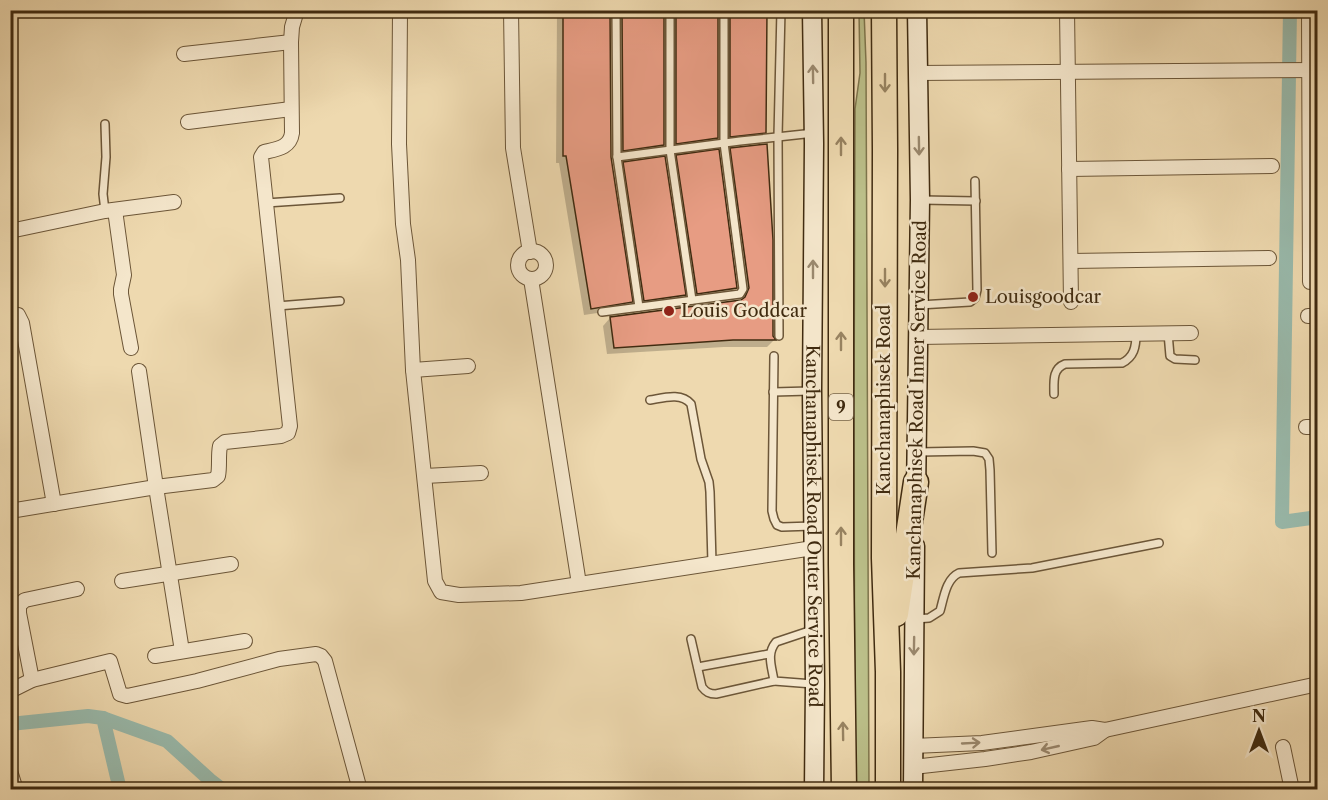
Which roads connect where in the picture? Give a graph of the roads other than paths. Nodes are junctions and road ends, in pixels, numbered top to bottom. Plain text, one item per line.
1 (297, 10) edge
2 (400, 10) edge
3 (511, 10) edge
4 (616, 10) edge
5 (670, 10) edge
6 (724, 10) edge
7 (781, 10) edge
8 (1067, 10) edge
9 (1309, 10) edge
10 (841, 17) edge
11 (917, 17) edge
12 (812, 18) edge
13 (884, 18) edge
14 (291, 42) junction
15 (184, 54) dead end
16 (1308, 70) edge
17 (1068, 72) junction
18 (917, 73) junction
19 (291, 109) junction
20 (188, 122) dead end
21 (105, 124) dead end
22 (813, 133) junction
23 (778, 136) junction
24 (724, 143) junction
25 (670, 150) junction
26 (617, 158) junction
27 (1272, 166) dead end
28 (1314, 167) edge
29 (1069, 169) junction
30 (975, 181) dead end
31 (340, 198) dead end
32 (920, 200) junction
33 (976, 201) junction
34 (174, 202) dead end
35 (266, 203) junction
36 (110, 210) junction
37 (10, 231) edge
38 (530, 252) junction
39 (1269, 258) dead end
40 (1071, 261) junction
41 (531, 279) junction
42 (1317, 282) edge
43 (692, 300) junction
44 (340, 301) dead end
45 (1071, 303) dead end
46 (918, 305) junction
47 (277, 306) junction
48 (639, 307) junction
49 (602, 312) dead end
50 (10, 314) edge
51 (1168, 333) junction
52 (1191, 333) dead end
53 (1136, 334) junction
54 (779, 336) dead end
55 (918, 337) junction
56 (131, 348) dead end
57 (774, 356) dead end
58 (1195, 360) dead end
59 (468, 366) dead end
60 (413, 370) junction
61 (139, 371) dead end
62 (812, 391) junction
63 (773, 392) junction
64 (1054, 394) dead end
65 (650, 400) dead end
66 (916, 452) junction
67 (481, 473) dead end
68 (425, 476) junction
69 (916, 482) junction
70 (156, 487) junction
71 (54, 504) junction
72 (10, 511) edge
73 (813, 526) junction
74 (1159, 543) dead end
75 (813, 548) junction
76 (992, 553) dead end
77 (712, 563) junction
78 (231, 564) dead end
79 (169, 573) junction
80 (122, 581) dead end
81 (579, 584) junction
82 (77, 589) dead end
83 (914, 619) junction
84 (814, 629) junction
85 (691, 639) dead end
86 (245, 641) dead end
87 (182, 651) junction
88 (769, 654) junction
89 (155, 656) dead end
90 (698, 667) junction
91 (888, 672) junction
92 (32, 680) junction
93 (774, 681) junction
94 (815, 684) junction
95 (1317, 684) edge
96 (10, 691) edge
97 (1105, 730) junction
98 (913, 746) junction
99 (1283, 747) dead end
100 (913, 767) junction
101 (10, 771) edge
102 (16, 789) edge
103 (360, 789) edge
104 (814, 789) edge
105 (844, 789) edge
106 (888, 789) edge
107 (913, 789) edge
108 (1292, 789) edge

1 - 14 street
2 - 60 street
3 - 38 street
4 - 26 lane
5 - 25 lane
6 - 24 lane
7 - 23 lane
8 - 17 street
9 - 16 street
105 -> 10 highway, 9
11 - 18 main road, Kanchanaphisek Road Inner Service Road
22 -> 12 main road, Kanchanaphisek Road Outer Service Road
13 -> 91 highway, Kanchanaphisek Road
14 - 15 street
14 - 19 street
16 - 17 street
16 - 28 street
17 - 18 street
17 - 29 street
18 -> 32 main road, Kanchanaphisek Road Inner Service Road
19 - 20 street
19 - 35 street
21 - 36 lane
22 - 23 lane
62 -> 22 main road, Kanchanaphisek Road Outer Service Road
23 - 24 lane
23 - 54 lane
24 - 25 lane
24 - 43 lane
25 - 26 lane
25 - 43 lane
26 - 48 lane
27 - 29 street
28 - 42 street
29 - 40 street
30 - 33 lane
31 - 35 lane
32 - 33 lane
32 - 46 main road, Kanchanaphisek Road Inner Service Road
33 - 46 lane
34 - 36 street
35 - 47 street
36 - 37 street
36 - 56 street
38 - 41 street
38 - 41 street
39 - 40 street
40 - 45 street
41 - 81 street
43 - 48 lane
44 - 47 lane
46 - 55 main road, Kanchanaphisek Road Inner Service Road
47 - 70 street
48 - 49 lane
50 - 71 street
51 - 52 street
51 - 53 street
51 - 58 lane
53 - 55 street
53 - 64 lane
55 - 66 main road, Kanchanaphisek Road Inner Service Road
57 - 63 lane
59 - 60 street
60 - 68 street
61 - 70 street
62 - 63 lane
62 - 73 main road, Kanchanaphisek Road Outer Service Road
63 - 73 lane
65 - 77 lane
66 - 69 main road, Kanchanaphisek Road Inner Service Road
66 - 76 lane
67 - 68 street
68 - 81 street
69 - 83 main road, Kanchanaphisek Road Inner Service Road
69 - 91 highway
70 - 71 street
70 - 79 street
71 - 72 street
73 - 75 main road, Kanchanaphisek Road Outer Service Road
74 - 83 lane
75 - 77 street
75 - 84 main road, Kanchanaphisek Road Outer Service Road
77 - 81 street
78 - 79 street
79 - 80 street
79 - 87 street
82 - 92 street
83 -> 98 main road, Kanchanaphisek Road Inner Service Road
84 - 88 lane
84 - 94 main road, Kanchanaphisek Road Outer Service Road
85 - 90 lane
86 - 87 street
87 - 89 street
88 - 90 lane
88 - 93 lane
90 - 93 lane
91 - 106 highway, Kanchanaphisek Road
92 - 96 street
92 - 103 street
93 - 94 lane
94 - 104 main road, Kanchanaphisek Road Outer Service Road
95 - 97 street
98 -> 97 street
97 -> 100 street
98 - 100 main road, Kanchanaphisek Road Inner Service Road
99 - 108 street
100 - 107 main road, Kanchanaphisek Road Inner Service Road
101 - 102 street

